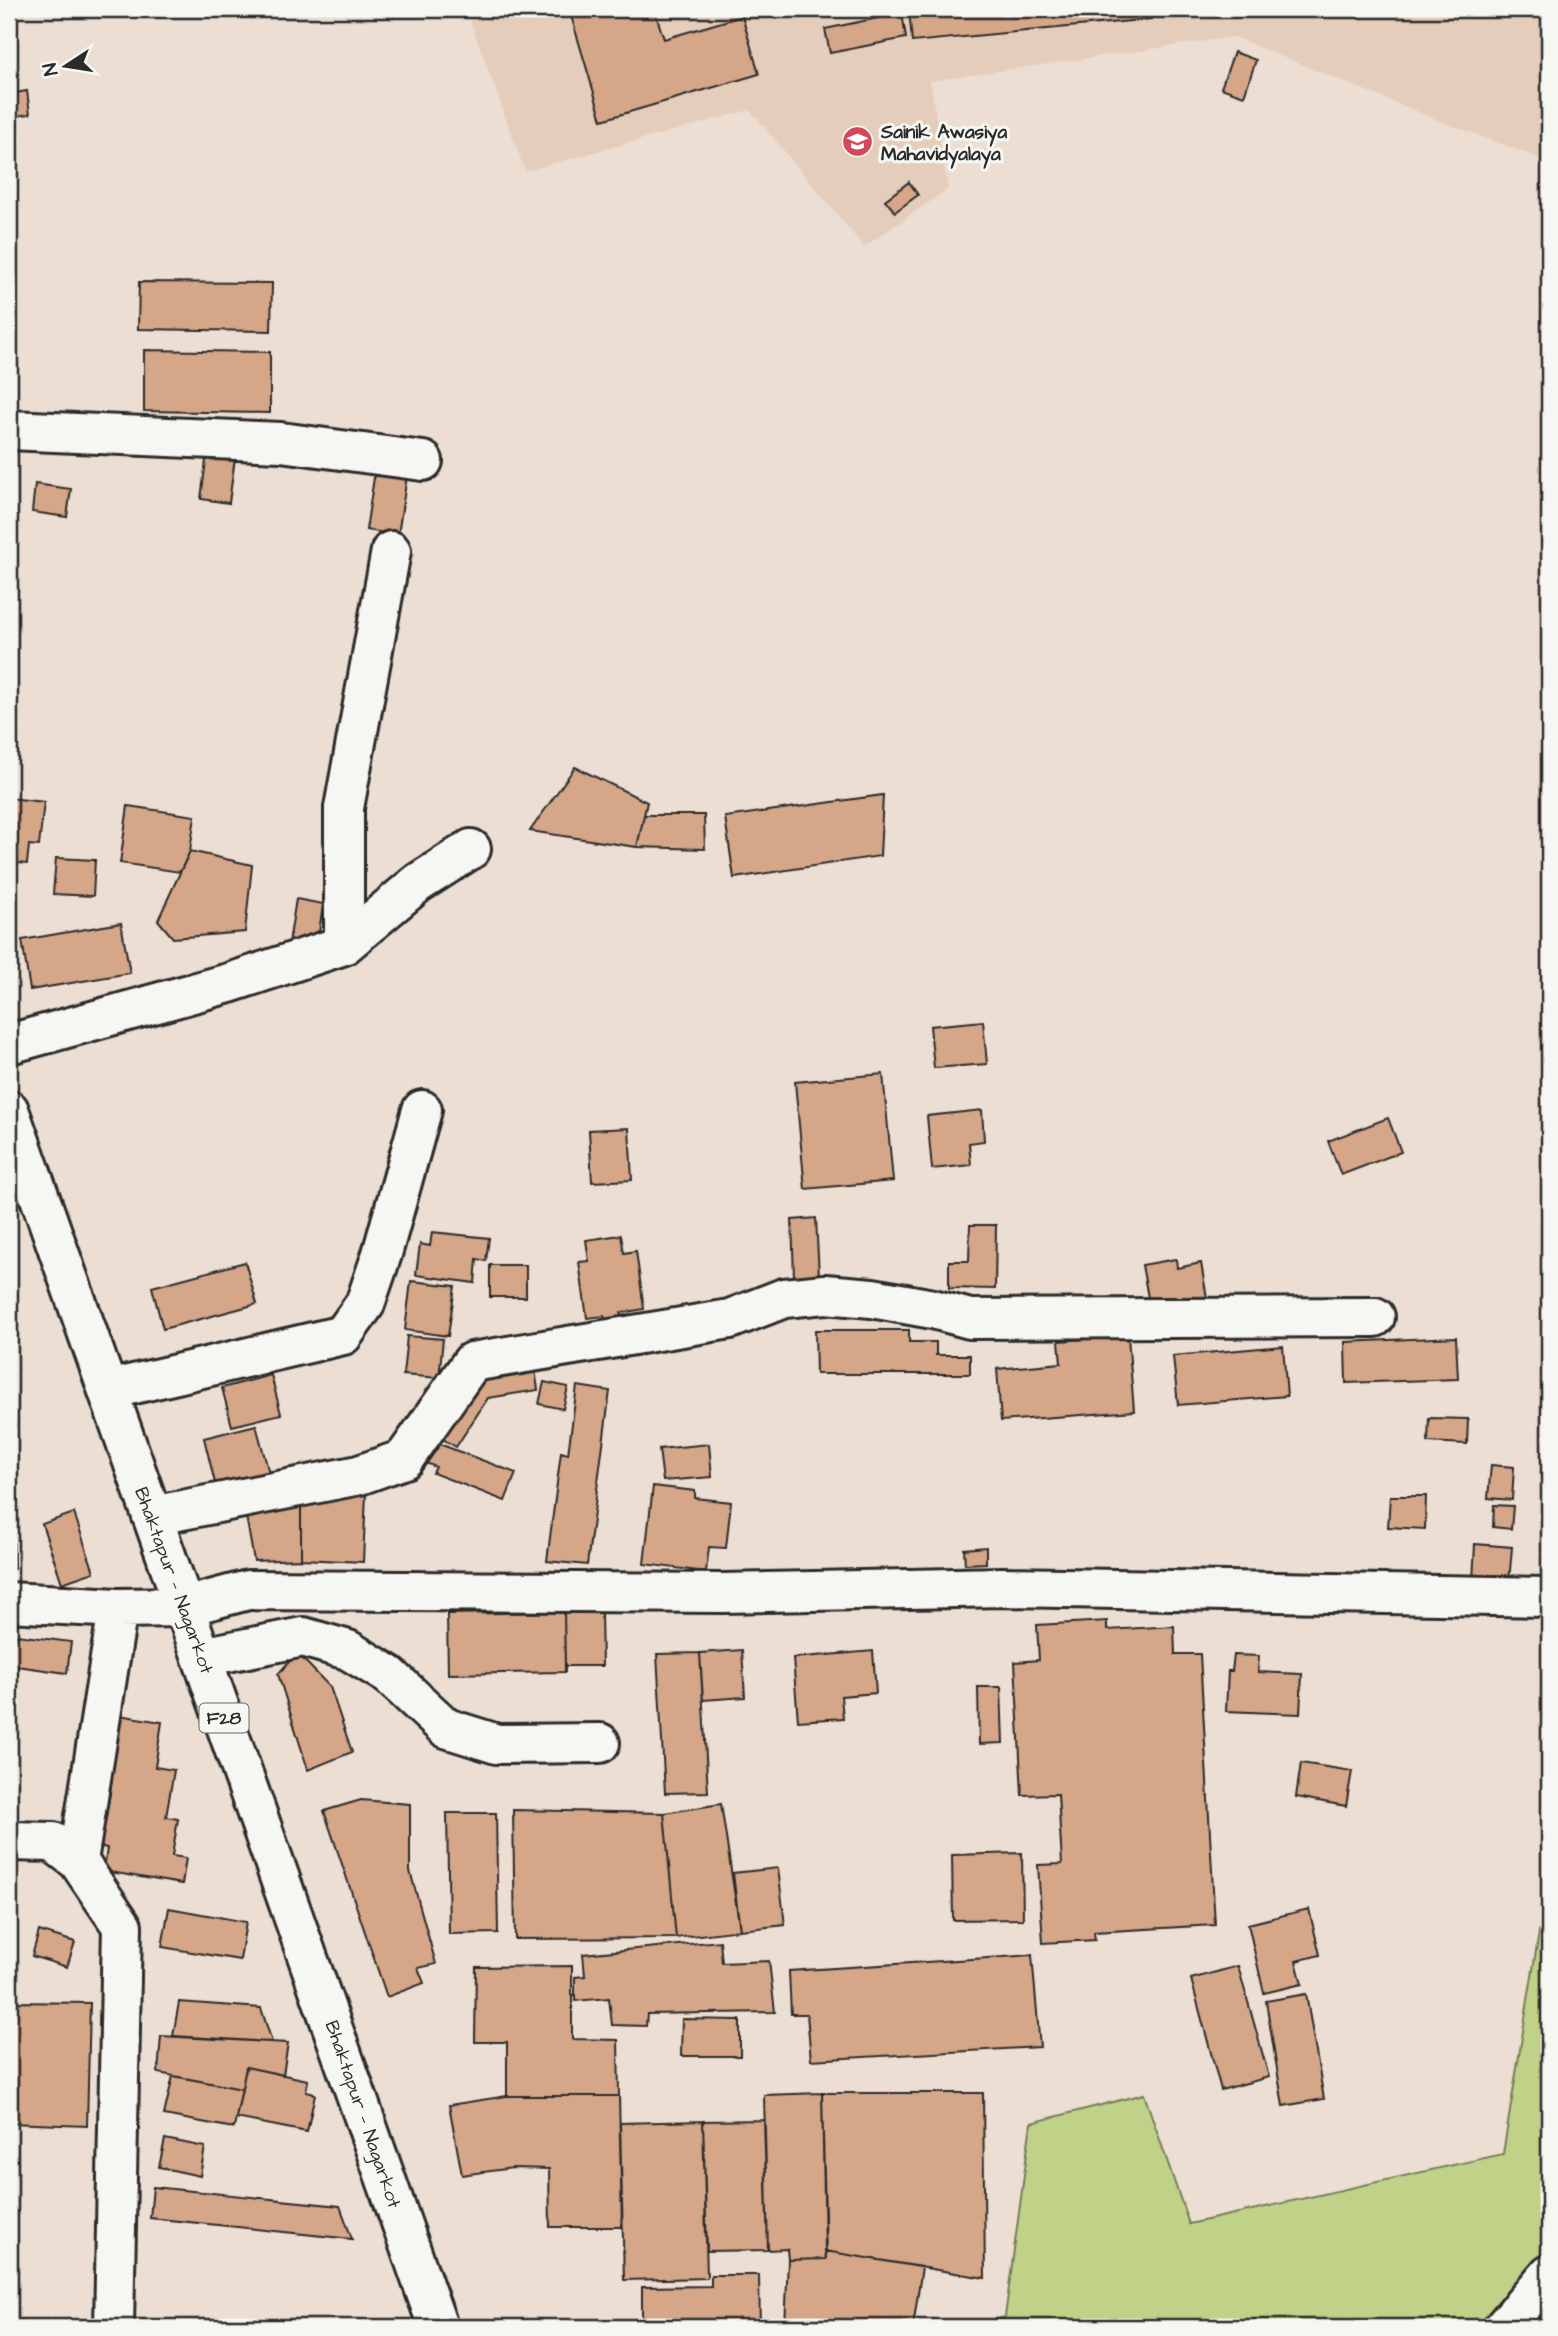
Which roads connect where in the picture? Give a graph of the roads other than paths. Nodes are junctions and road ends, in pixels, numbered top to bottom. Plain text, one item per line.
1 (9, 430) edge
2 (423, 461) dead end
3 (391, 551) dead end
4 (471, 849) dead end
5 (344, 945) junction
6 (9, 1044) edge
7 (9, 1110) edge
8 (422, 1110) dead end
9 (1375, 1317) dead end
10 (108, 1390) junction
11 (152, 1516) junction
12 (1549, 1597) edge
13 (9, 1602) edge
14 (184, 1607) junction
15 (118, 1608) junction
16 (202, 1657) junction
17 (600, 1743) dead end
18 (9, 1841) edge
19 (78, 1861) junction
20 (1549, 2274) edge
21 (114, 2327) edge
22 (438, 2327) edge
23 (1504, 2327) edge

1 - 2 street
3 - 5 street
4 - 5 street
5 - 6 street
7 - 10 street, Bhaktapur — Nagarkot / F28
8 - 10 street
9 - 11 street
10 - 11 street, Bhaktapur — Nagarkot / F28
11 - 14 street, Bhaktapur — Nagarkot / F28
12 - 14 street
13 - 15 street
14 - 15 street
14 - 16 street, Bhaktapur — Nagarkot / F28
15 - 19 street
16 - 17 street
16 - 22 street, Bhaktapur — Nagarkot / F28
18 - 19 street
19 - 21 street
20 - 23 street

